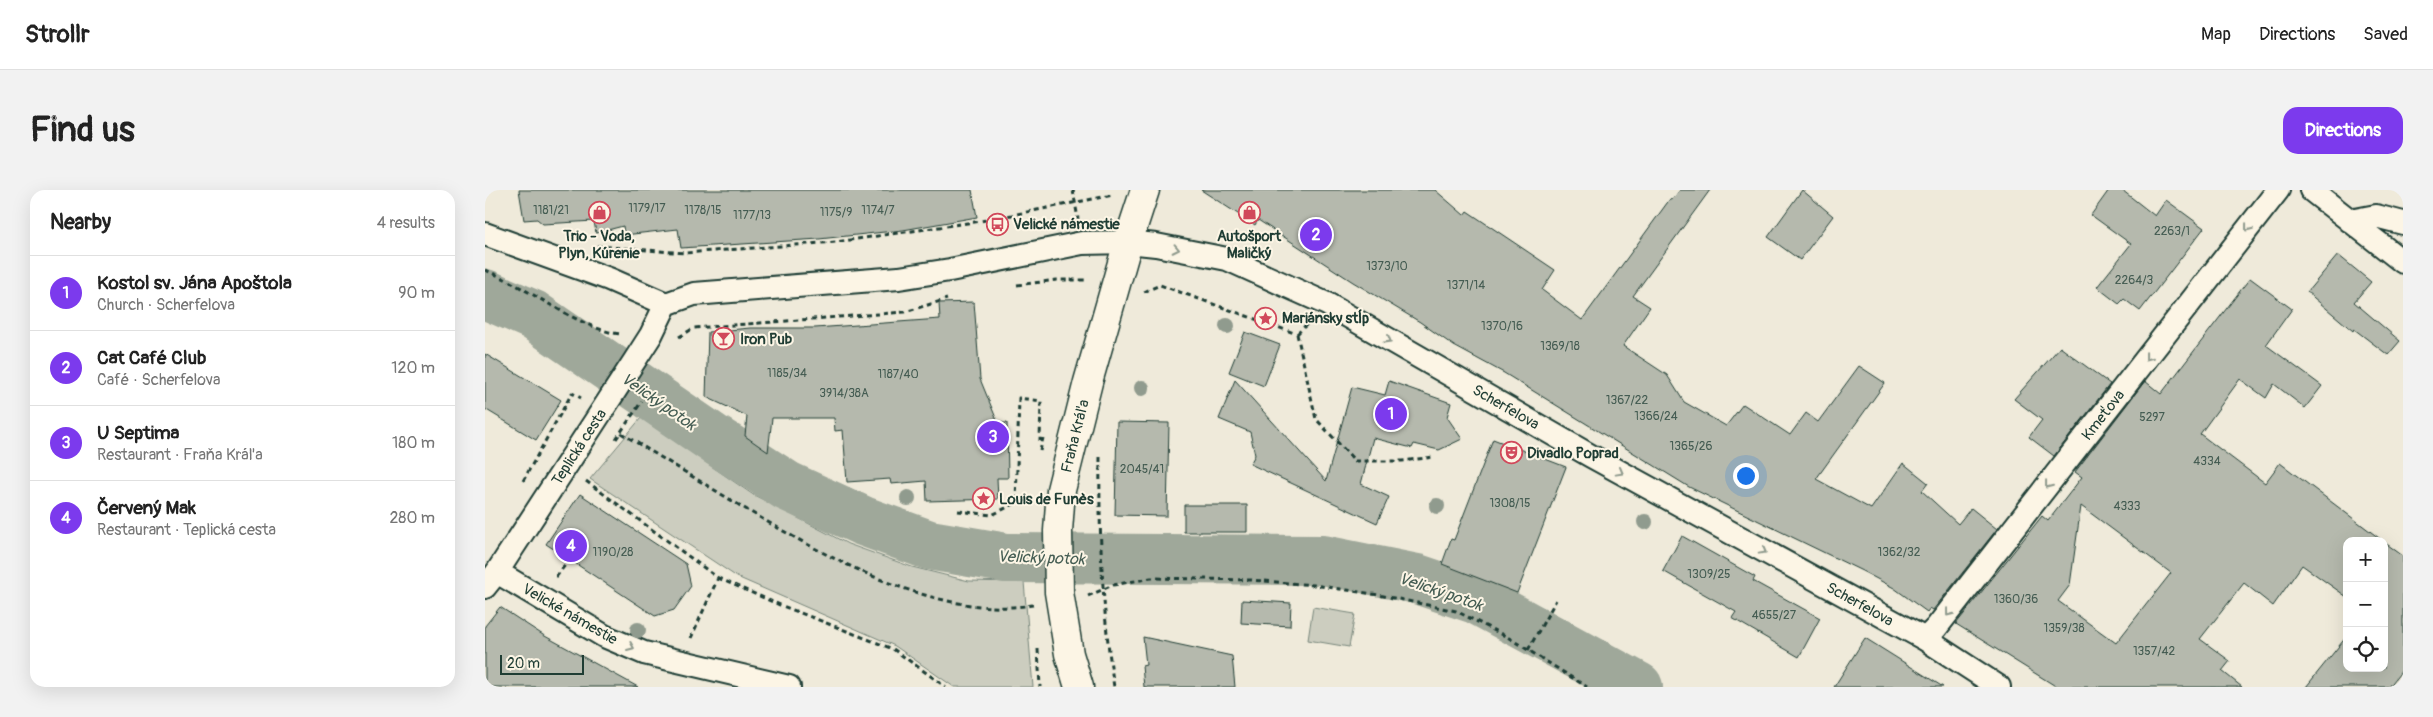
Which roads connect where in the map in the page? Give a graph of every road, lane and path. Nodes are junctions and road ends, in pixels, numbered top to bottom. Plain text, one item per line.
1 (1073, 190) edge
2 (2278, 190) edge
3 (2311, 190) edge
4 (1133, 192) edge
5 (1073, 204) junction
6 (2350, 221) junction
7 (1079, 223) dead end
8 (2403, 223) edge
9 (485, 234) edge
10 (1128, 242) junction
11 (588, 244) dead end
12 (2403, 262) edge
13 (485, 270) edge
14 (1087, 280) dead end
15 (1013, 285) dead end
16 (955, 297) dead end
17 (1141, 300) dead end
18 (666, 304) junction
19 (625, 334) dead end
20 (675, 344) dead end
21 (621, 433) dead end
22 (1040, 446) dead end
23 (1100, 450) dead end
24 (1435, 457) dead end
25 (583, 480) dead end
26 (958, 511) dead end
27 (718, 578) junction
28 (491, 579) edge
29 (1103, 591) junction
30 (1070, 596) junction
31 (1556, 600) dead end
32 (1036, 605) dead end
33 (1925, 639) junction
34 (1529, 650) junction
35 (680, 662) junction
36 (789, 687) edge
37 (946, 687) edge
38 (1079, 687) edge
39 (1114, 687) edge
40 (1587, 687) edge
41 (1999, 687) edge

1 - 5 path
2 -> 33 street, Kmeťova
3 - 6 street
4 - 5 path
4 - 10 street, Fraňa Kráľa
5 - 7 path
5 - 11 path
6 - 8 street
6 - 12 street
9 - 18 street
10 - 18 street
10 - 30 street, Fraňa Kráľa
10 -> 33 street, Scherfelova
13 - 19 path
14 - 15 path
16 - 20 path
17 - 24 path
18 - 28 street, Teplická cesta
21 - 32 path
22 - 26 path
23 - 29 path
25 - 27 path
27 - 35 path
27 - 37 path
28 -> 35 street, Velické námestie
29 - 30 path
29 - 34 path
29 - 39 path
30 - 38 street, Fraňa Kráľa
31 - 34 path
33 - 41 street, Scherfelova
34 - 40 path
35 - 36 street, Velické námestie

